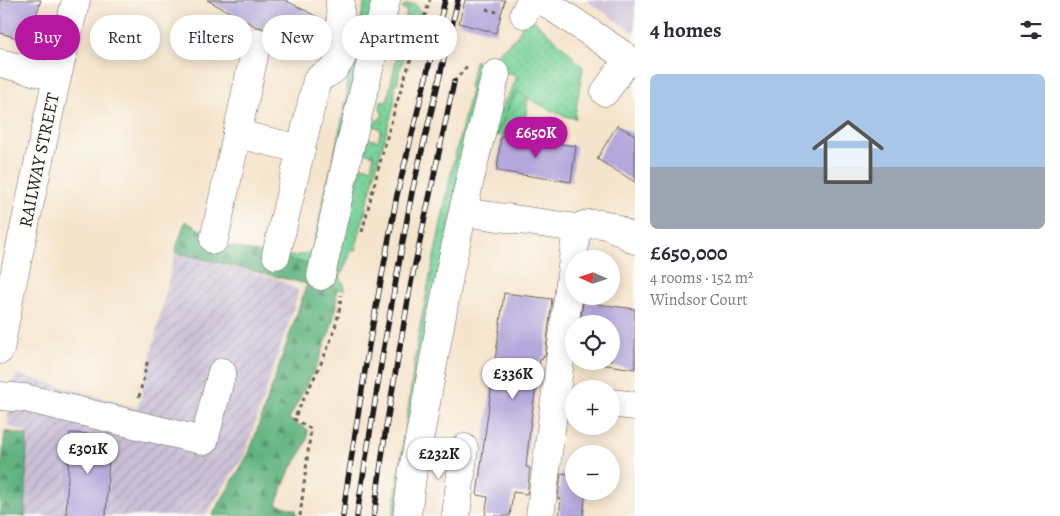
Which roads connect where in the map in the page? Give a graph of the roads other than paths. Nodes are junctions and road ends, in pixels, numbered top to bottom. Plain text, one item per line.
1 (76, 0) edge
2 (340, 0) edge
3 (386, 0) edge
4 (532, 5) edge
5 (257, 42) dead end
6 (632, 61) edge
7 (0, 63) edge
8 (496, 74) dead end
9 (57, 77) junction
10 (605, 92) dead end
11 (237, 134) junction
12 (300, 148) junction
13 (477, 214) dead end
14 (577, 228) junction
15 (214, 240) dead end
16 (635, 240) edge
17 (276, 255) dead end
18 (322, 276) dead end
19 (0, 350) edge
20 (222, 372) dead end
21 (566, 380) edge
22 (0, 396) edge
23 (565, 396) edge
24 (620, 404) edge
25 (635, 406) edge
26 (464, 448) dead end
27 (407, 516) edge
28 (456, 516) edge
29 (540, 516) edge

1 - 9 street, RAILWAY STREET
2 - 12 street
3 - 18 street
4 - 6 street
5 - 11 street
6 - 10 street
7 - 9 street
8 - 27 street
9 - 19 street, RAILWAY STREET
11 - 12 street
11 - 15 street
12 - 17 street
13 - 14 street
14 - 16 street
14 - 21 street
20 - 22 street
23 - 29 street
24 - 25 street
26 - 28 street

